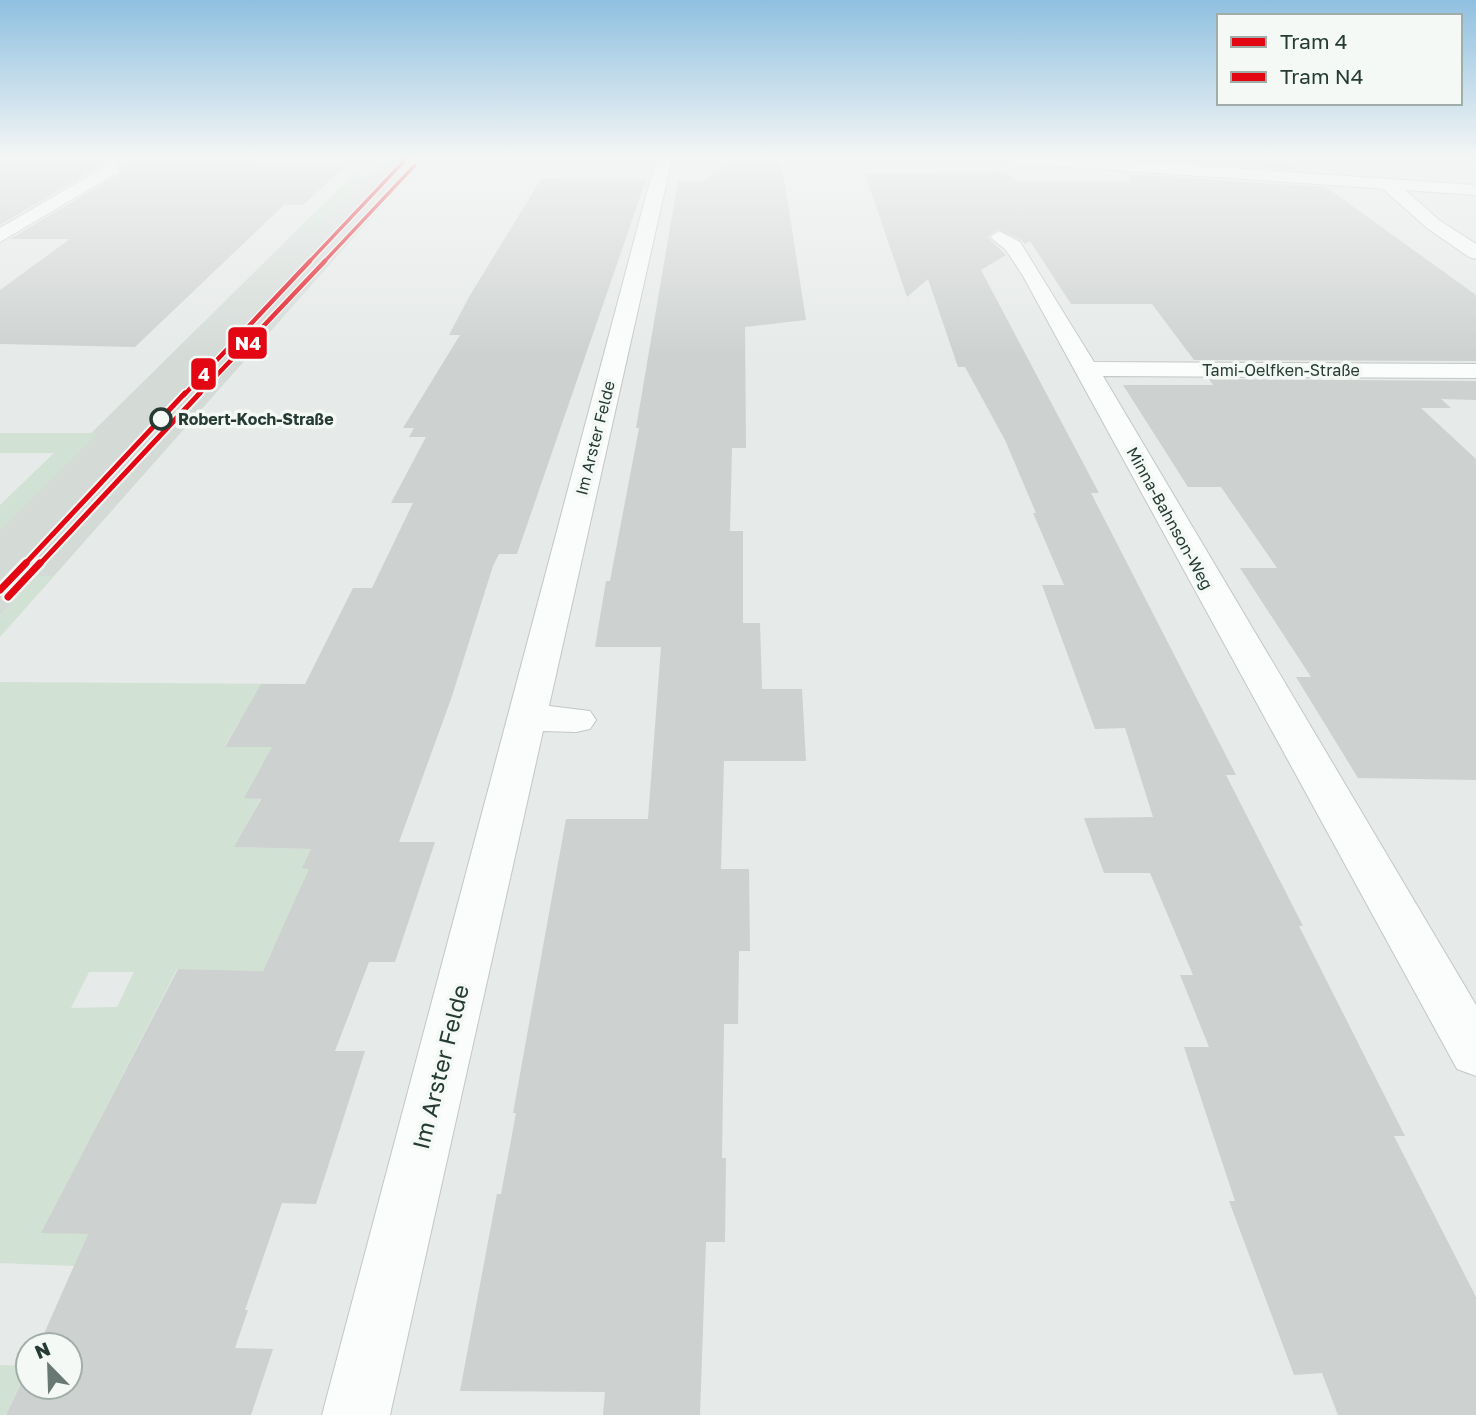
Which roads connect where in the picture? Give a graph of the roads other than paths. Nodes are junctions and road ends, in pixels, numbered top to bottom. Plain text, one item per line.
1 (20, 224) edge
2 (648, 224) edge
3 (1433, 224) edge
4 (0, 236) edge
5 (999, 237) dead end
6 (1476, 253) edge
7 (1087, 369) junction
8 (1476, 371) edge
9 (527, 718) junction
10 (576, 720) dead end
11 (1476, 1053) edge
12 (356, 1415) edge

1 - 4 street
2 - 9 street, Im Arster Felde
3 - 6 street
5 - 7 street, Minna-Bahnson-Weg
7 - 8 street, Tami-Oelfken-Straße
7 - 11 street, Minna-Bahnson-Weg
9 - 10 street
9 - 12 street, Im Arster Felde

